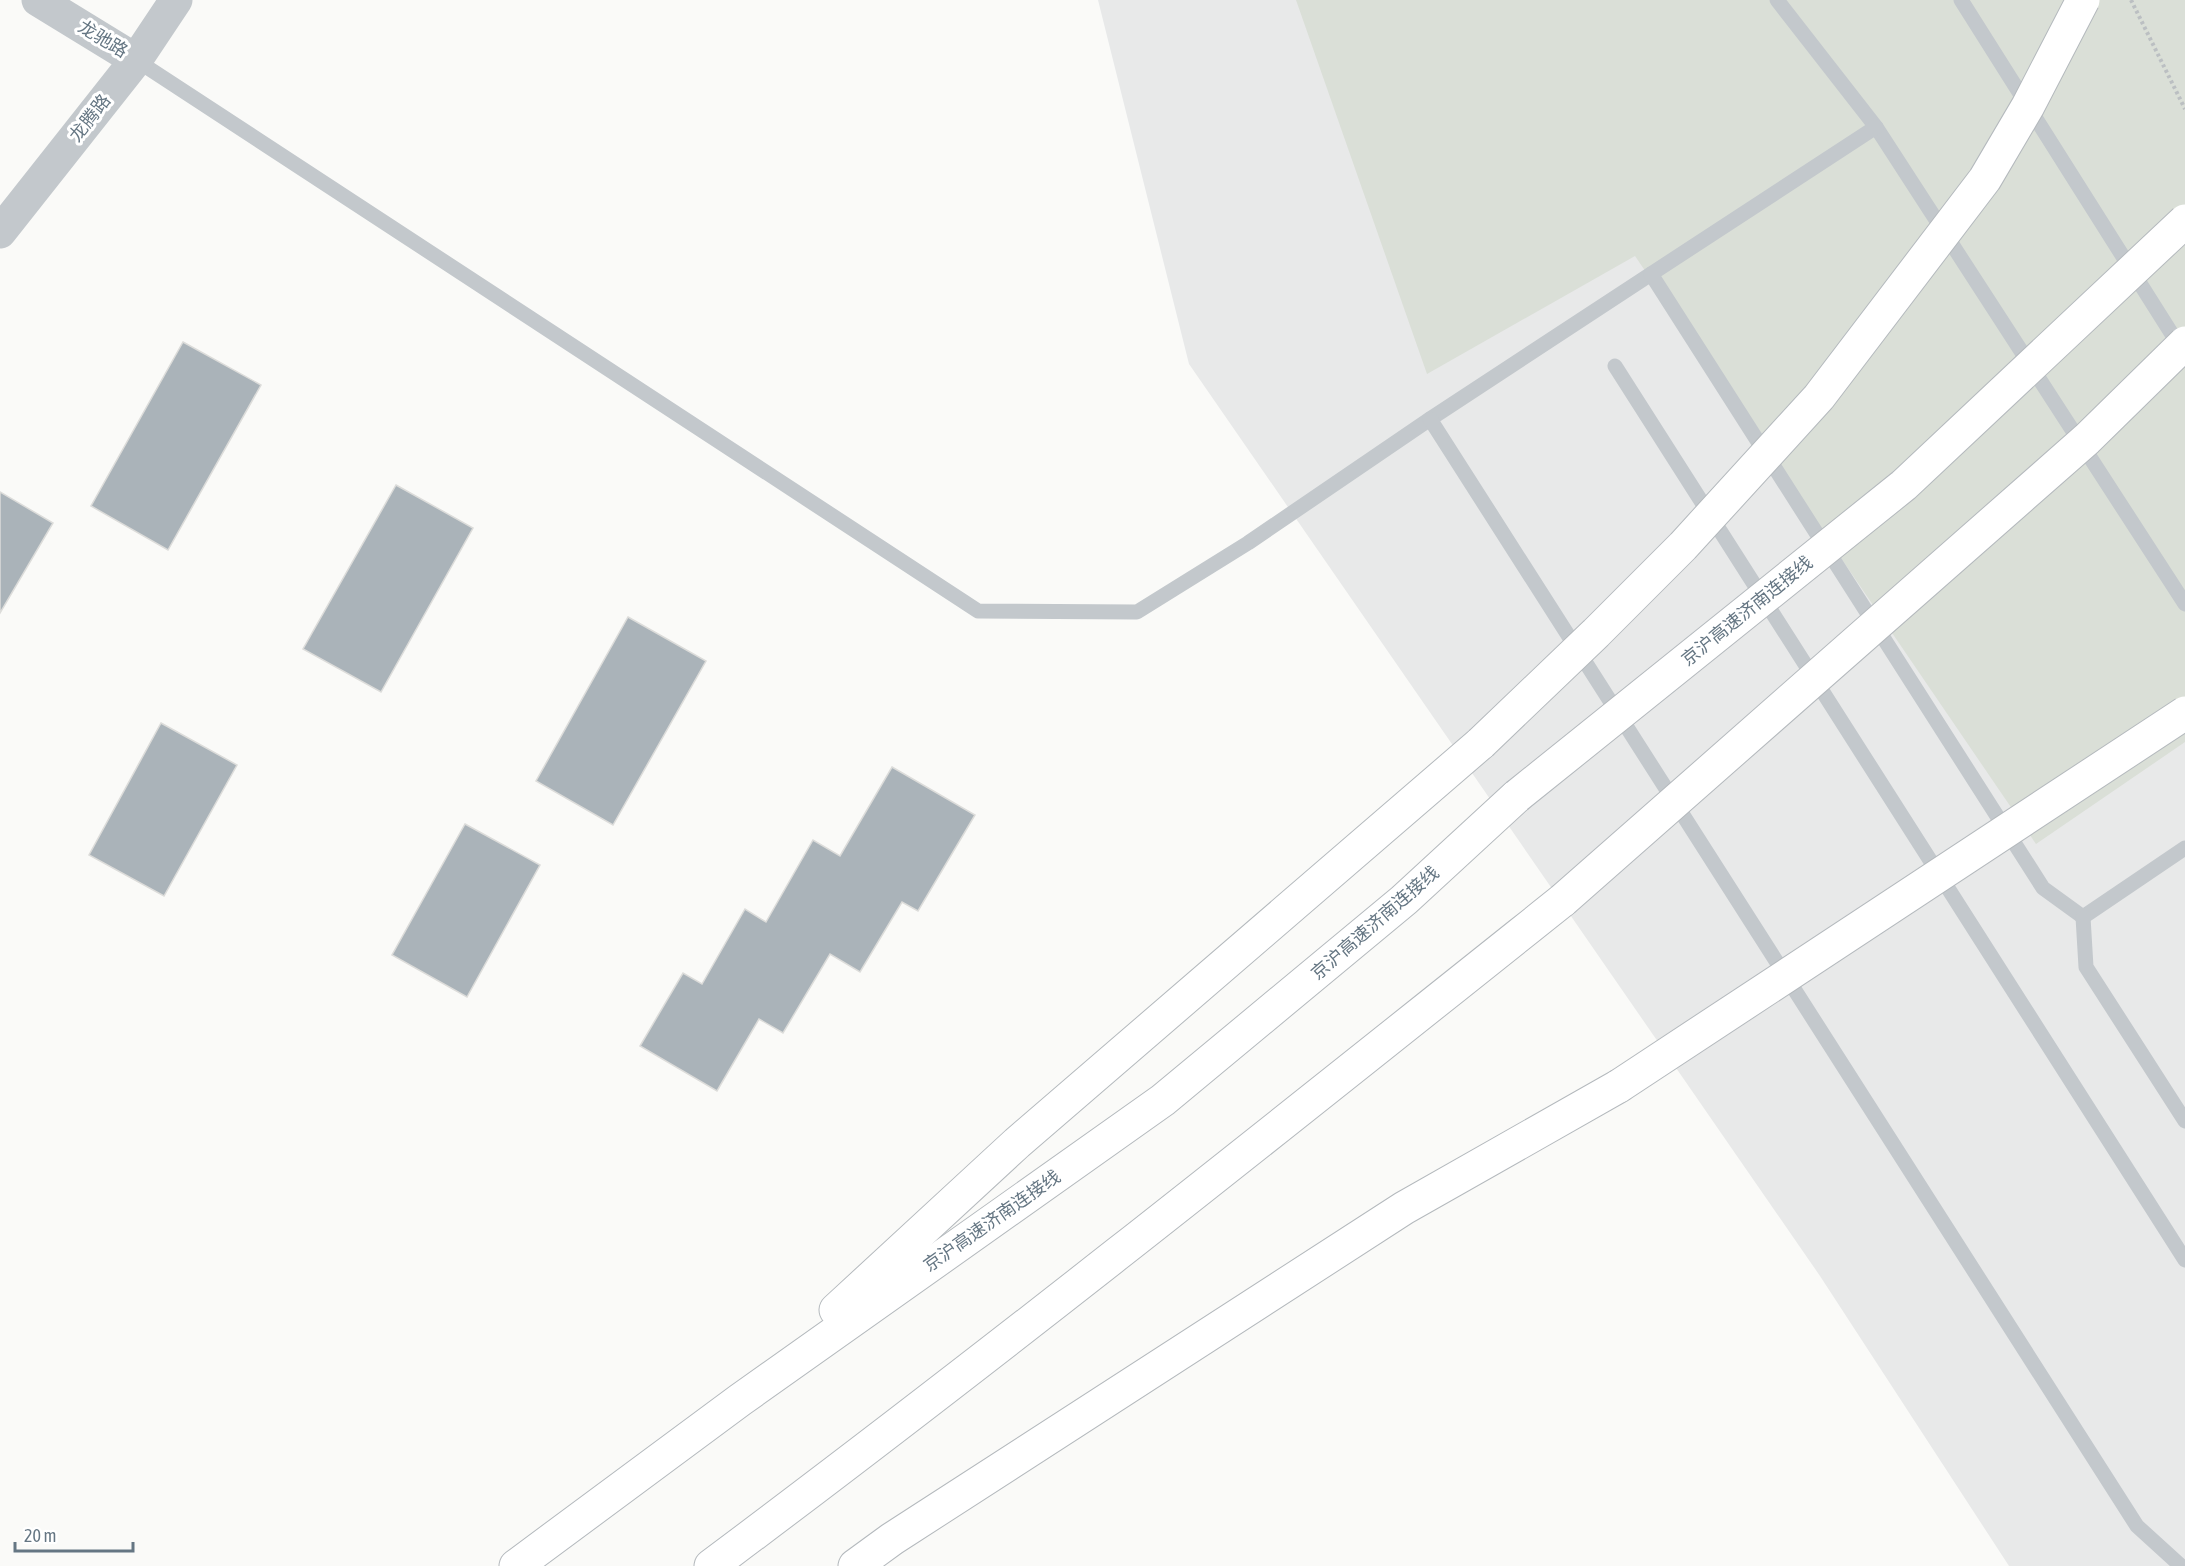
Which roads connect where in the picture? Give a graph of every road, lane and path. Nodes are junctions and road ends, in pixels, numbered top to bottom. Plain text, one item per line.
1 (38, 0) edge
2 (176, 0) edge
3 (1777, 0) edge
4 (1961, 0) edge
5 (2083, 0) edge
6 (2131, 0) edge
7 (136, 60) junction
8 (2185, 109) edge
9 (1876, 127) junction
10 (2185, 221) edge
11 (0, 232) edge
12 (1651, 273) junction
13 (2185, 343) edge
14 (2185, 355) edge
15 (1615, 366) dead end
16 (1430, 419) junction
17 (2185, 604) edge
18 (2185, 713) edge
19 (2185, 848) edge
20 (2083, 917) junction
21 (2185, 1120) edge
22 (2185, 1260) edge
23 (740, 1400) junction
24 (516, 1566) edge
25 (711, 1566) edge
26 (855, 1566) edge
27 (2181, 1566) edge

1 - 7 street, 龙驰路
2 - 7 street, 龙腾路
3 - 9 lane
4 - 14 lane
5 - 23 highway, bridge
6 - 8 path
7 - 11 street, 龙腾路
7 - 16 lane
9 - 12 lane
9 - 17 lane
10 - 23 highway, 京沪高速济南连接线, bridge
12 - 16 lane
12 - 20 lane
13 - 25 highway, bridge
15 - 22 lane
16 - 27 lane
18 - 26 highway, bridge
19 - 20 lane
20 - 21 lane
23 - 24 highway, 京沪高速济南连接线

